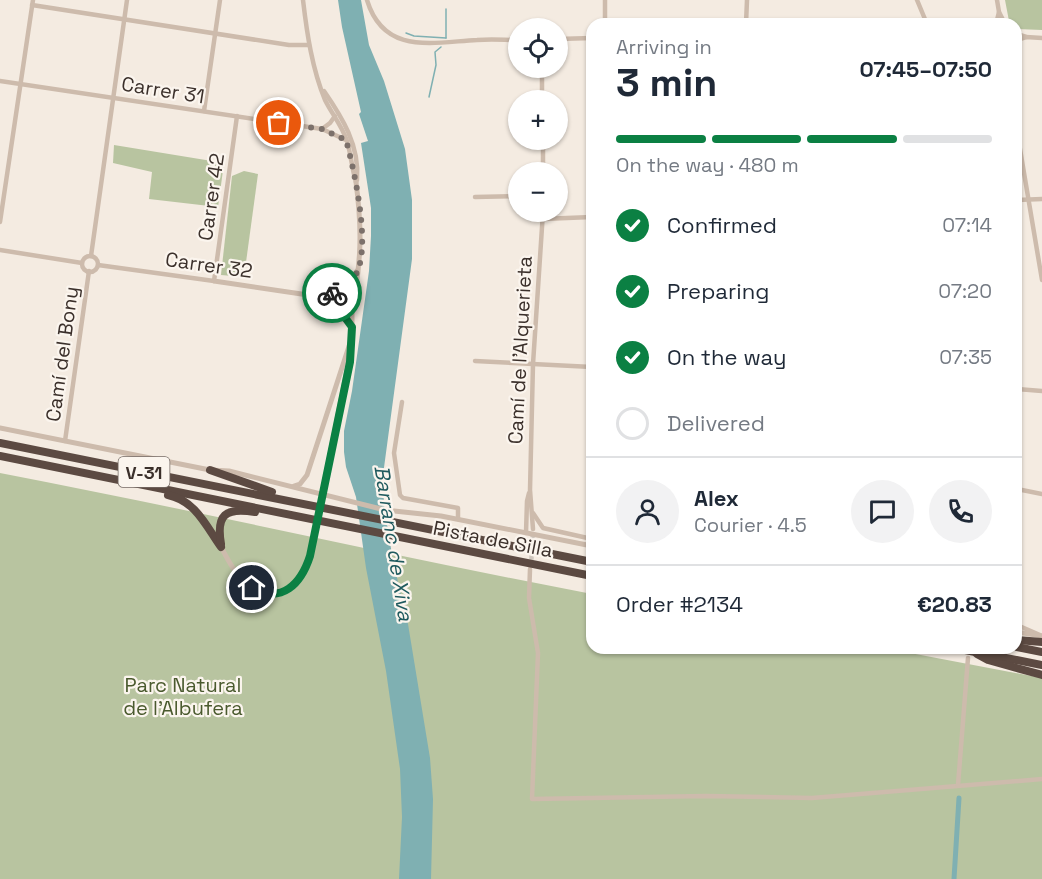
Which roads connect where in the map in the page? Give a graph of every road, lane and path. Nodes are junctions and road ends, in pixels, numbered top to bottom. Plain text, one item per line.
1 (127, 0) edge
2 (220, 0) edge
3 (303, 0) edge
4 (367, 0) edge
5 (605, 0) edge
6 (747, 0) edge
7 (917, 0) edge
8 (997, 0) edge
9 (33, 3) edge
10 (999, 12) junction
11 (605, 18) edge
12 (746, 18) edge
13 (923, 18) edge
14 (998, 18) edge
15 (1002, 18) edge
16 (125, 20) junction
17 (215, 34) junction
18 (1022, 36) edge
19 (1026, 37) junction
20 (586, 38) edge
21 (1022, 38) edge
22 (1042, 38) edge
23 (568, 39) edge
24 (508, 40) edge
25 (309, 45) junction
26 (0, 81) edge
27 (21, 84) junction
28 (321, 86) junction
29 (114, 98) junction
30 (204, 111) junction
31 (237, 116) junction
32 (335, 116) junction
33 (322, 129) junction
34 (346, 140) junction
35 (1022, 162) edge
36 (356, 182) junction
37 (508, 196) edge
38 (475, 197) dead end
39 (1042, 199) edge
40 (1022, 200) edge
41 (1028, 200) junction
42 (586, 216) edge
43 (568, 217) edge
44 (0, 222) edge
45 (542, 222) edge
46 (0, 250) edge
47 (91, 256) junction
48 (82, 263) junction
49 (360, 264) junction
50 (98, 265) junction
51 (89, 271) junction
52 (1042, 280) edge
53 (214, 281) junction
54 (346, 286) junction
55 (333, 291) junction
56 (355, 292) junction
57 (315, 296) junction
58 (331, 303) junction
59 (352, 309) junction
60 (341, 312) junction
61 (352, 327) junction
62 (352, 337) junction
63 (475, 361) dead end
64 (533, 364) junction
65 (586, 367) edge
66 (1022, 389) edge
67 (1042, 391) edge
68 (402, 402) dead end
69 (0, 428) edge
70 (65, 441) junction
71 (0, 443) edge
72 (0, 456) edge
73 (210, 470) junction
74 (139, 485) junction
75 (294, 486) junction
76 (530, 490) junction
77 (1022, 490) edge
78 (1042, 494) edge
79 (289, 500) junction
80 (531, 509) junction
81 (295, 516) junction
82 (458, 519) junction
83 (533, 529) tunnel mouth
84 (526, 533) junction
85 (578, 536) junction
86 (586, 538) edge
87 (565, 541) junction
88 (586, 545) edge
89 (221, 548) junction
90 (586, 561) edge
91 (530, 569) tunnel mouth
92 (586, 575) edge
93 (1022, 627) edge
94 (1022, 633) edge
95 (1042, 636) edge
96 (1022, 640) edge
97 (1042, 642) edge
98 (1022, 648) edge
99 (1042, 652) edge
100 (970, 655) junction
101 (1042, 665) edge
102 (1042, 675) edge
103 (1042, 779) edge
104 (958, 785) junction

1 - 16 street
2 - 17 street
3 - 25 street
4 - 24 street
5 - 11 street
6 - 12 street
7 - 13 street
8 - 10 street
9 - 16 street
9 - 27 street
10 - 14 street
10 - 15 street
16 - 17 street
16 - 29 street
17 - 25 street
17 - 30 street
18 - 19 street
19 - 21 street
19 - 22 street
20 - 23 street
25 - 28 street
26 - 27 street, Carrer 31
27 - 29 street, Carrer 31
27 - 44 street
28 - 32 street
28 - 36 street
29 - 30 street, Carrer 31
29 - 47 street
30 - 31 street, Carrer 31
31 - 33 street, Carrer 31
31 - 53 street, Carrer 42
32 - 33 street
32 - 34 street
33 - 34 street, Carrer 31
34 - 36 street
35 - 41 street
36 - 49 street
37 - 38 street
39 - 41 street
40 - 41 street
41 - 52 street
42 - 43 street
45 - 64 street, Camí de l'Alquerieta
46 - 48 street
47 - 48 street
47 - 50 street
48 - 51 street
49 - 54 street
49 - 56 street
50 - 51 street
50 - 53 street, Carrer 32
51 - 70 street, Camí del Bony
53 - 57 street, Carrer 32
54 - 55 street
54 - 56 street
55 - 57 street, Carrer 32
55 - 58 street
56 - 59 street
57 - 58 street, Carrer 32
58 - 60 street
59 - 60 street
59 - 61 street
60 - 61 street
61 - 62 street
62 - 75 street
62 - 89 street, bridge
63 - 64 street
64 - 65 street
64 - 76 street, Camí de l'Alquerieta
66 - 67 street
68 - 82 street
69 - 70 street
70 - 73 street
71 - 79 highway, Pista de Silla / V-31
72 - 74 highway, Pista de Silla / V-31
73 - 75 street
73 - 79 highway
74 - 81 highway, Pista de Silla / V-31
74 - 89 highway
75 - 82 street
76 - 80 street, Camí de l'Alquerieta
76 - 84 street, Camí de l'Alquerieta
77 - 78 street
79 - 90 highway, Pista de Silla / V-31
80 - 83 street, Camí de l'Alquerieta
80 - 85 street
81 - 89 highway
81 - 92 highway, Pista de Silla / V-31
82 - 84 street
84 - 87 street
85 - 86 street
85 - 87 street
87 - 88 street
91 - 104 street
93 - 95 street
94 - 95 street
96 - 97 highway
98 - 99 highway
100 - 101 highway
100 - 102 highway
100 - 104 street
103 - 104 street

